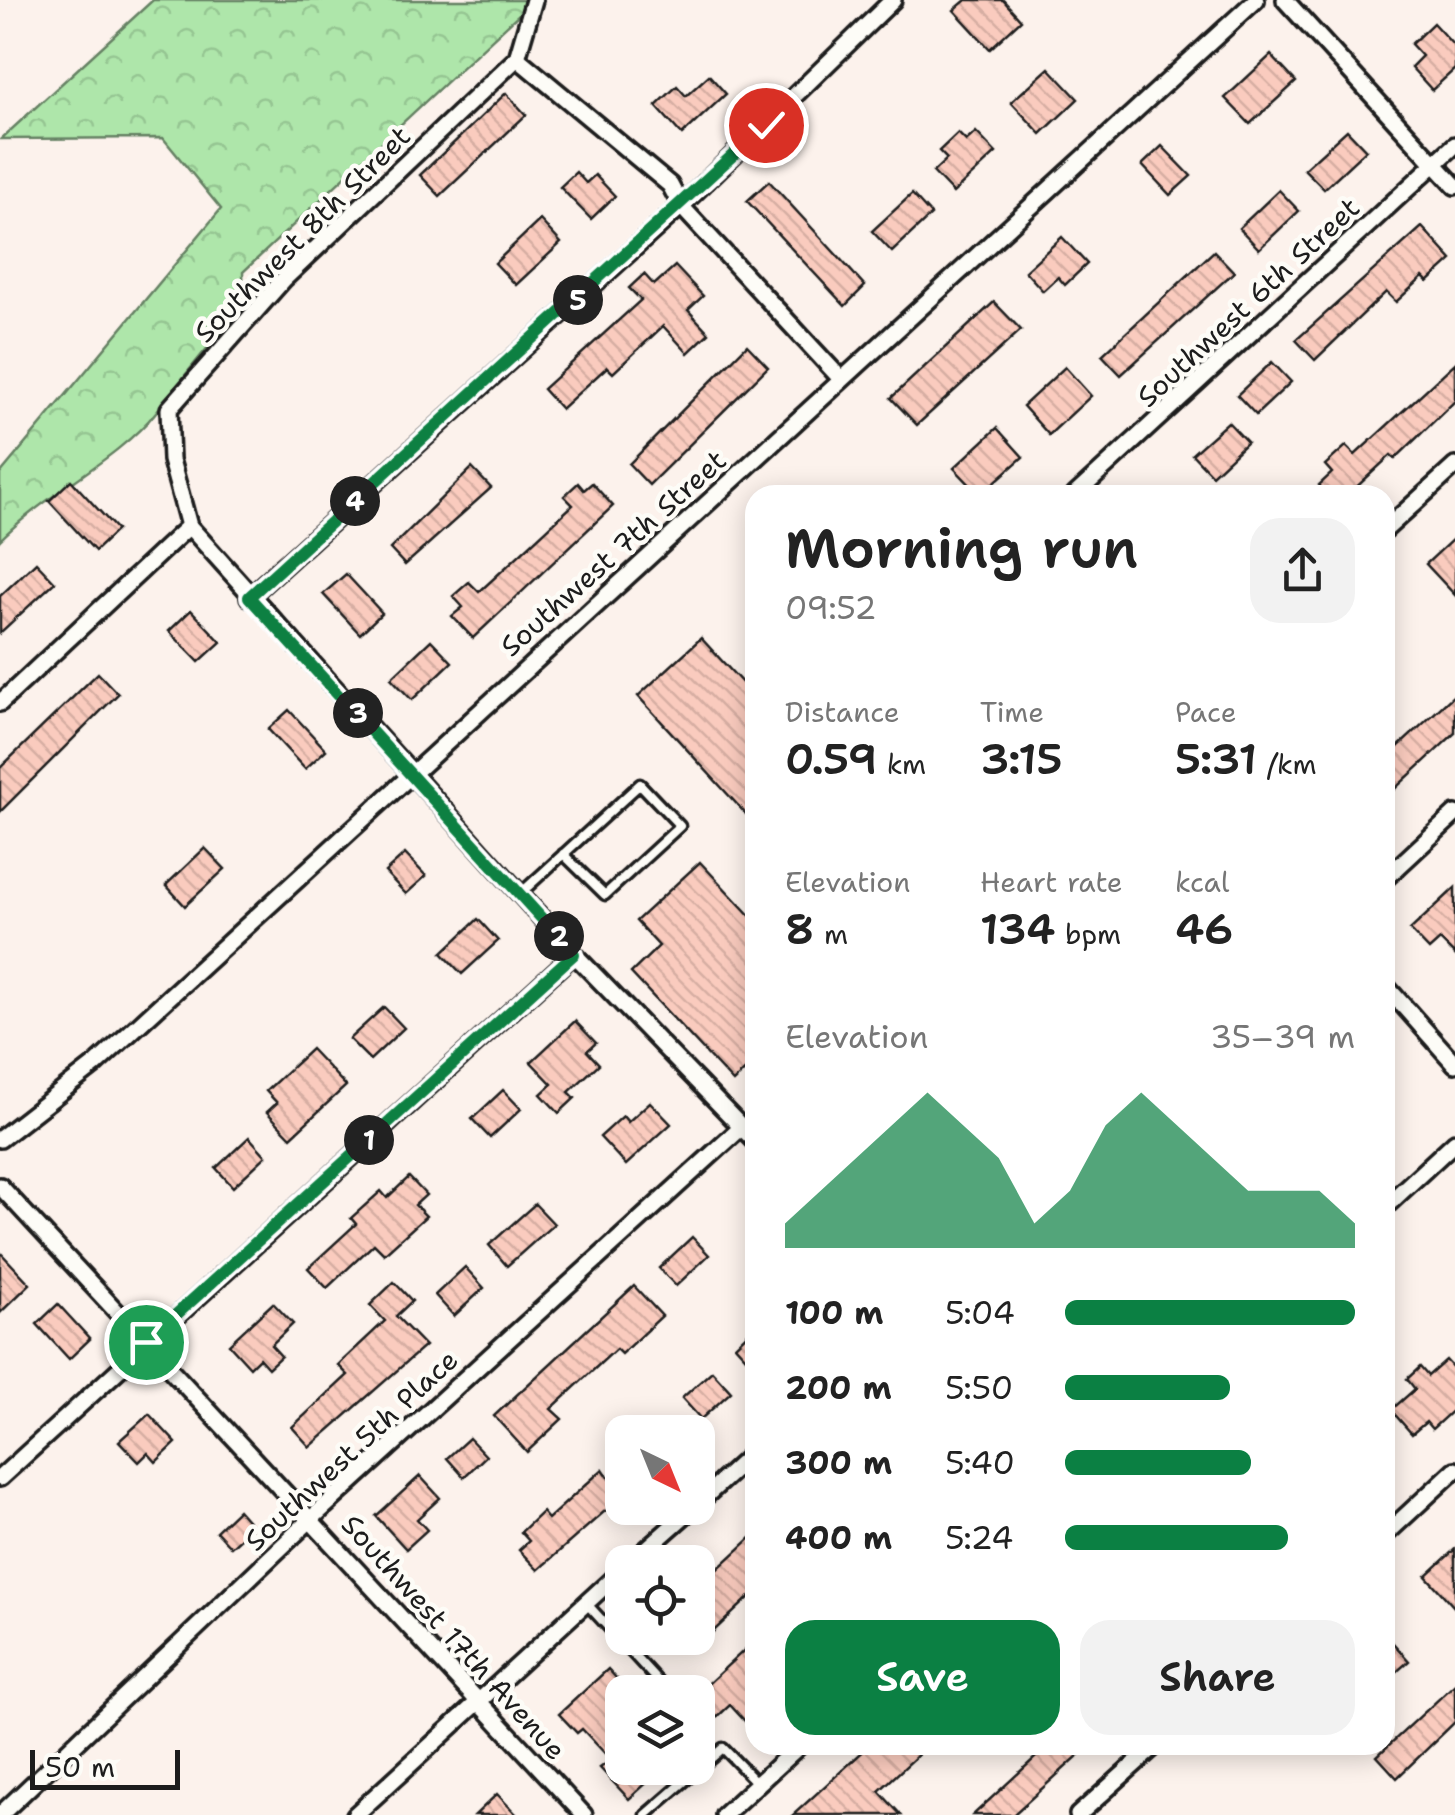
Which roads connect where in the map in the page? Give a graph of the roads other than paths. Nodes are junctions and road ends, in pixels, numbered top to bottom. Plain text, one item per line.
1 (534, 0) edge
2 (892, 0) edge
3 (1256, 0) edge
4 (1285, 0) edge
5 (517, 58) junction
6 (1455, 146) edge
7 (1434, 164) junction
8 (1455, 186) edge
9 (682, 206) junction
10 (841, 378) junction
11 (1455, 466) edge
12 (1086, 485) edge
13 (1395, 521) edge
14 (189, 526) junction
15 (249, 597) junction
16 (0, 702) edge
17 (412, 771) junction
18 (1455, 814) edge
19 (563, 854) junction
20 (1395, 870) edge
21 (521, 894) junction
22 (574, 954) junction
23 (1395, 997) edge
24 (1455, 1064) edge
25 (742, 1127) junction
26 (745, 1130) edge
27 (0, 1140) edge
28 (1455, 1142) edge
29 (0, 1186) edge
30 (1395, 1198) edge
31 (146, 1342) junction
32 (745, 1460) edge
33 (1455, 1470) edge
34 (0, 1478) edge
35 (715, 1487) edge
36 (312, 1518) junction
37 (673, 1525) edge
38 (1395, 1526) edge
39 (651, 1545) edge
40 (605, 1586) edge
41 (586, 1603) junction
42 (652, 1675) edge
43 (477, 1700) junction
44 (789, 1755) edge
45 (1145, 1755) edge
46 (758, 1784) junction
47 (0, 1815) edge
48 (355, 1815) edge
49 (584, 1815) edge
50 (646, 1815) edge
51 (724, 1815) edge
52 (1078, 1815) edge

1 - 5 street
2 - 9 street
3 - 10 street, Southwest 7th Street
4 - 7 street
5 - 9 street
5 - 14 street, Southwest 8th Street
6 - 7 street, Southwest 6th Street
7 - 8 street
7 - 12 street, Southwest 6th Street
9 - 10 street
9 - 15 street
10 - 17 street, Southwest 7th Street
11 - 13 street
14 - 15 street
14 - 16 street
15 - 17 street
17 - 21 street
17 - 27 street, Southwest 7th Street
18 - 20 street
19 - 19 lane
19 - 21 lane
21 - 22 street
22 - 25 street
22 - 31 street
23 - 24 street
25 - 26 street
25 - 36 street, Southwest 5th Place
28 - 30 street
29 - 31 street, Southwest 17th Avenue
31 - 34 street
31 - 36 street, Southwest 17th Avenue
32 - 35 street
33 - 38 street
36 - 43 street, Southwest 17th Avenue
36 - 47 street, Southwest 5th Place
37 - 39 street
40 - 41 street
41 - 42 lane
41 - 43 street
43 - 48 street
43 - 49 street, Southwest 17th Avenue
44 - 46 street
45 - 52 street
46 - 50 lane
46 - 51 street

